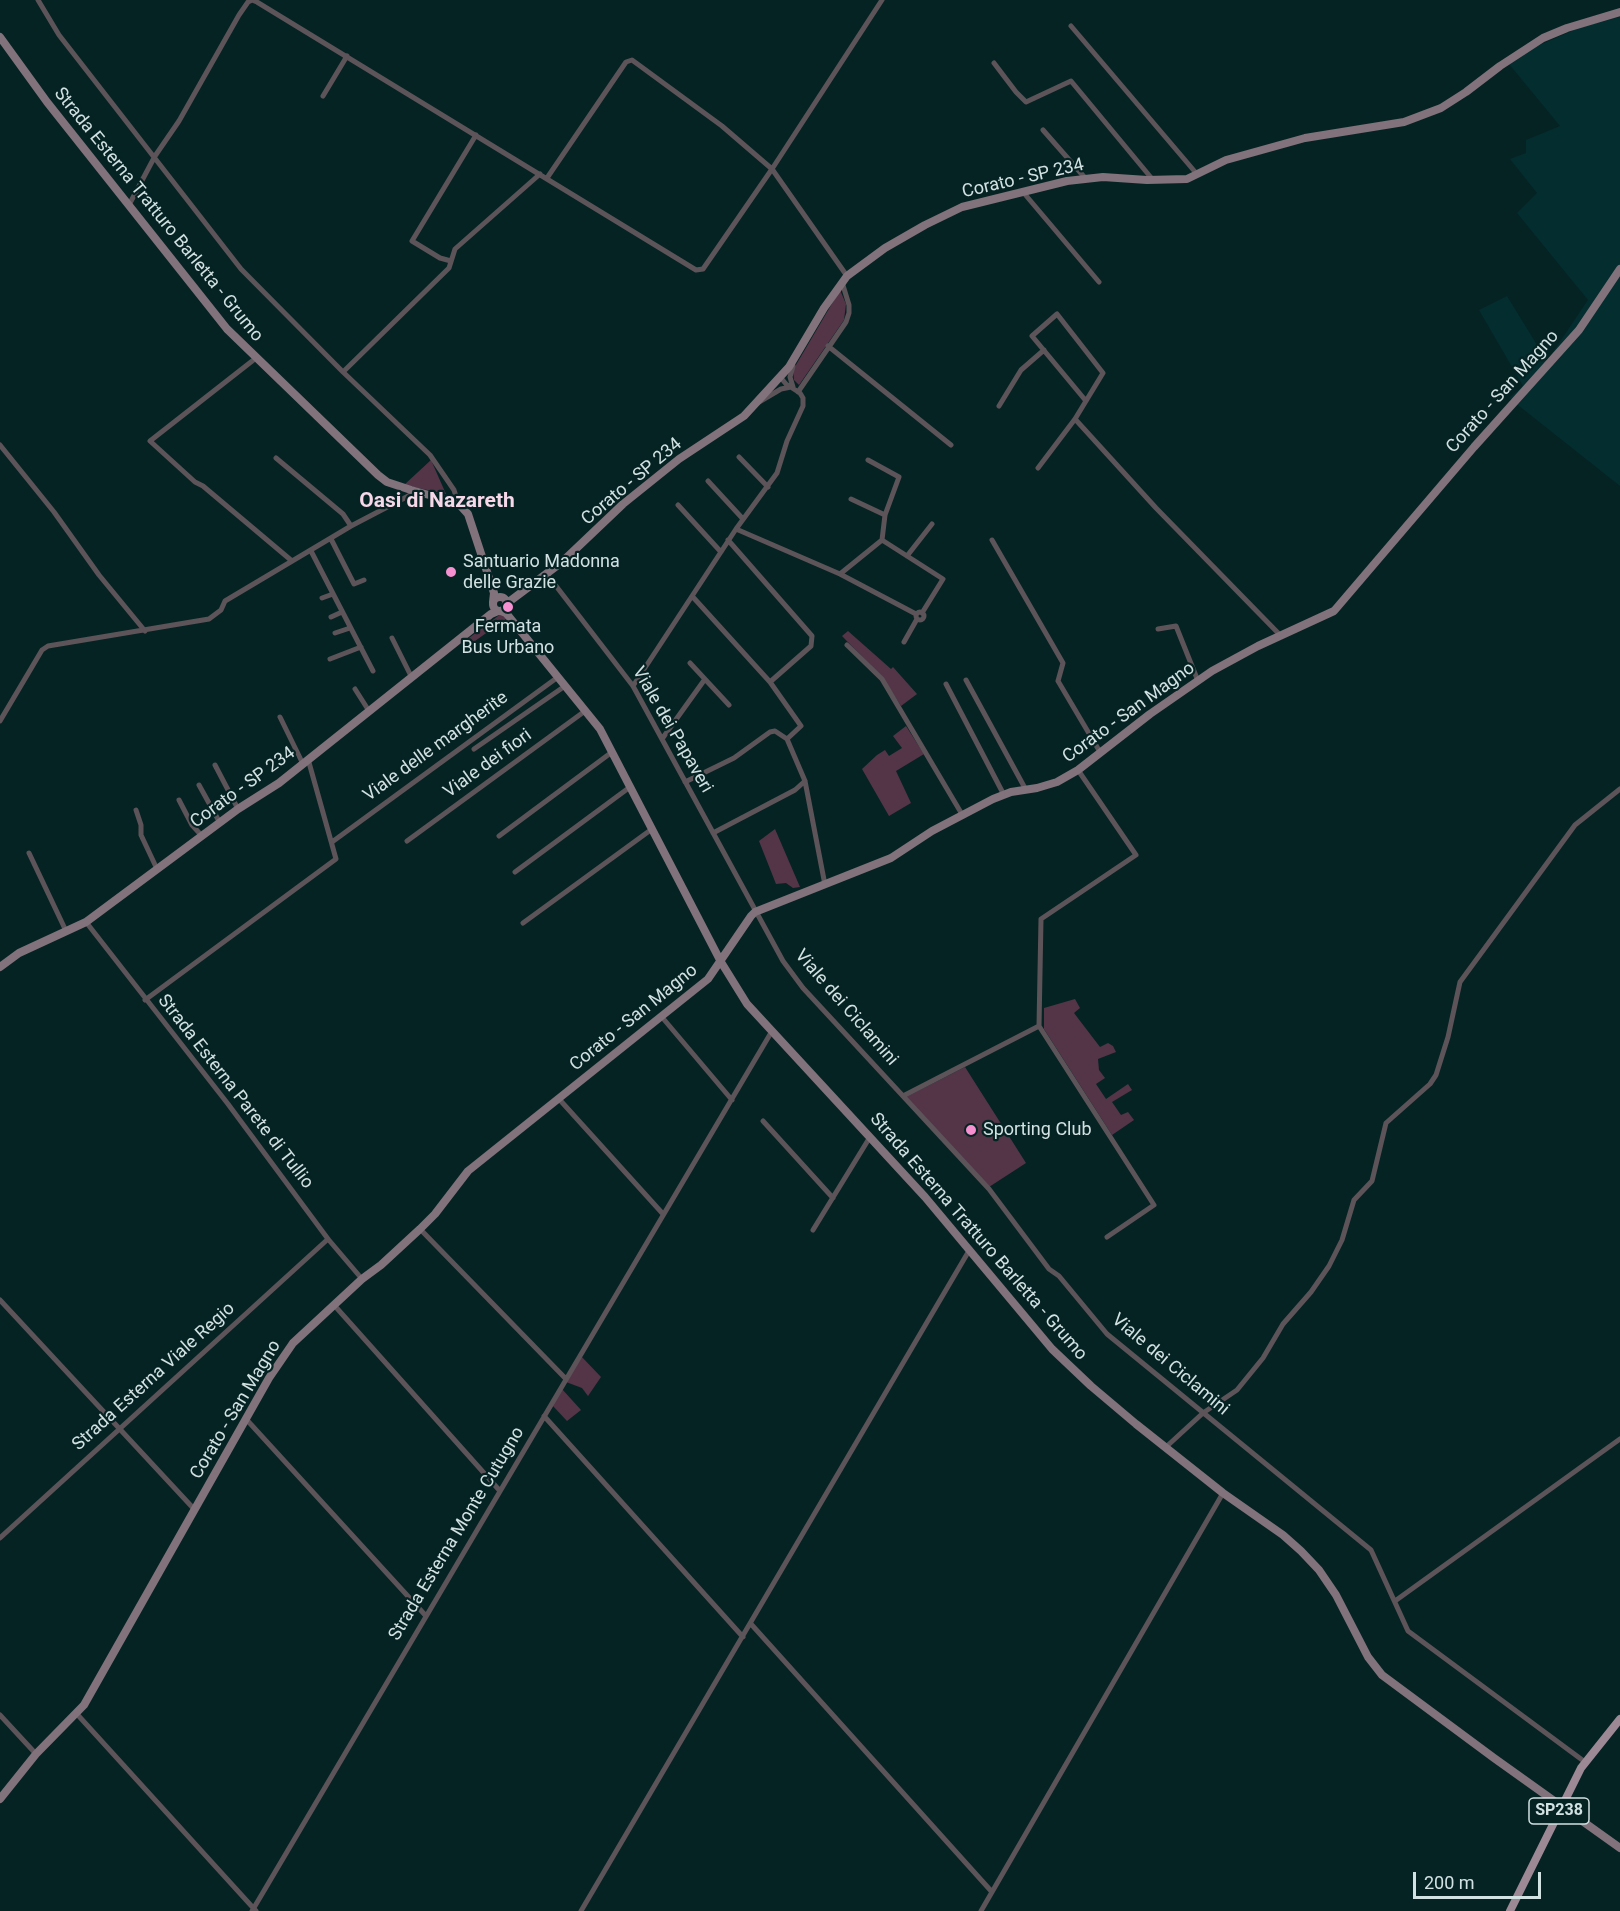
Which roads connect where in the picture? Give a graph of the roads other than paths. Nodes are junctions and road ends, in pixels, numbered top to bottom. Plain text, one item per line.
1 (38, 0) edge
2 (882, 0) edge
3 (1620, 12) edge
4 (1071, 26) dead end
5 (0, 37) edge
6 (347, 56) junction
7 (994, 63) dead end
8 (323, 96) dead end
9 (1043, 130) dead end
10 (477, 135) junction
11 (154, 156) junction
12 (772, 169) junction
13 (540, 174) junction
14 (1196, 174) junction
15 (547, 178) junction
16 (1086, 179) junction
17 (1153, 180) junction
18 (1023, 192) junction
19 (129, 205) junction
20 (451, 261) junction
21 (1620, 269) edge
22 (845, 279) junction
23 (1099, 282) dead end
24 (828, 346) junction
25 (801, 348) junction
26 (1044, 350) junction
27 (256, 358) junction
28 (343, 372) junction
29 (781, 378) junction
30 (796, 389) junction
31 (1086, 401) junction
32 (757, 403) junction
33 (999, 406) dead end
34 (1075, 418) junction
35 (0, 445) edge
36 (951, 445) dead end
37 (739, 457) dead end
38 (276, 458) dead end
39 (868, 460) dead end
40 (1038, 468) dead end
41 (708, 481) dead end
42 (768, 487) junction
43 (416, 492) junction
44 (851, 499) dead end
45 (458, 503) junction
46 (678, 505) dead end
47 (885, 515) junction
48 (743, 519) junction
49 (932, 524) dead end
50 (351, 526) junction
51 (735, 529) junction
52 (331, 539) junction
53 (728, 540) junction
54 (882, 540) junction
55 (992, 540) dead end
56 (311, 550) junction
57 (721, 552) junction
58 (907, 556) junction
59 (292, 561) junction
60 (546, 573) junction
61 (840, 574) junction
62 (364, 580) dead end
63 (333, 594) junction
64 (692, 596) junction
65 (322, 598) dead end
66 (499, 605) junction
67 (342, 612) junction
68 (919, 616) junction
69 (331, 617) dead end
70 (350, 628) junction
71 (1158, 629) dead end
72 (145, 631) junction
73 (335, 633) dead end
74 (1281, 636) junction
75 (392, 638) dead end
76 (904, 642) dead end
77 (847, 645) dead end
78 (361, 647) junction
79 (330, 659) dead end
80 (690, 663) dead end
81 (373, 671) dead end
82 (558, 677) junction
83 (412, 678) junction
84 (705, 680) junction
85 (966, 680) dead end
86 (1198, 681) junction
87 (770, 682) junction
88 (946, 684) dead end
89 (565, 686) junction
90 (633, 686) junction
91 (355, 689) dead end
92 (729, 705) dead end
93 (369, 711) junction
94 (585, 711) junction
95 (280, 717) dead end
96 (0, 721) edge
97 (662, 739) junction
98 (787, 739) junction
99 (474, 749) dead end
100 (612, 752) junction
101 (1100, 752) junction
102 (306, 761) junction
103 (215, 765) dead end
104 (1078, 770) junction
105 (805, 781) junction
106 (685, 782) junction
107 (199, 785) dead end
108 (630, 787) junction
109 (1620, 789) edge
110 (1026, 790) junction
111 (1004, 795) junction
112 (179, 800) dead end
113 (238, 809) junction
114 (136, 810) dead end
115 (964, 816) junction
116 (220, 823) junction
117 (652, 829) junction
118 (713, 833) junction
119 (202, 836) junction
120 (499, 836) dead end
121 (407, 841) dead end
122 (332, 842) junction
123 (29, 853) dead end
124 (157, 869) junction
125 (515, 872) dead end
126 (825, 885) junction
127 (756, 912) junction
128 (86, 922) junction
129 (523, 923) dead end
130 (66, 931) junction
131 (722, 962) junction
132 (0, 967) edge
133 (145, 1000) junction
134 (661, 1016) junction
135 (1039, 1026) junction
136 (772, 1030) junction
137 (903, 1096) junction
138 (559, 1099) junction
139 (732, 1100) junction
140 (763, 1121) dead end
141 (870, 1137) junction
142 (833, 1198) junction
143 (663, 1214) junction
144 (420, 1229) junction
145 (813, 1230) dead end
146 (1107, 1237) dead end
147 (328, 1239) junction
148 (970, 1249) junction
149 (362, 1280) junction
150 (0, 1299) edge
151 (334, 1305) junction
152 (566, 1379) junction
153 (1203, 1413) junction
154 (544, 1416) junction
155 (246, 1419) junction
156 (119, 1429) junction
157 (1620, 1439) edge
158 (1166, 1447) junction
159 (500, 1491) junction
160 (1223, 1493) junction
161 (194, 1509) junction
162 (0, 1538) edge
163 (1395, 1601) junction
164 (426, 1616) junction
165 (751, 1624) junction
166 (743, 1637) junction
167 (76, 1713) junction
168 (0, 1715) edge
169 (1620, 1719) edge
170 (36, 1754) junction
171 (1585, 1762) junction
172 (0, 1799) edge
173 (1562, 1806) junction
174 (1620, 1848) edge
175 (992, 1892) junction
176 (254, 1910) edge
177 (581, 1911) edge
178 (981, 1911) edge
179 (1510, 1911) edge

1 - 11 street
2 - 12 street
3 - 14 main road, Corato - SP 234
4 - 14 street
5 - 19 main road, Strada Esterna Tratturo Barletta - Grumo
6 - 8 street
6 - 10 street
6 - 11 street
7 - 17 street
9 - 16 street
10 - 13 street
10 - 20 street
11 - 19 street
11 - 28 street
12 - 15 street
12 - 15 street
12 - 22 street
13 - 15 street
13 - 20 street
14 - 17 main road, Corato - SP 234
16 - 17 main road, Corato - SP 234
16 - 18 main road, Corato - SP 234
18 - 22 main road, Corato - SP 234
18 - 23 street
19 - 27 main road, Strada Esterna Tratturo Barletta - Grumo
20 - 28 street
21 - 74 main road, Corato - San Magno
22 - 24 street
22 - 25 main road, Corato - SP 234
24 - 30 street
24 - 36 street
25 - 29 main road, Corato - SP 234
25 - 30 street
26 - 31 street
26 - 31 street
26 - 33 street
27 - 43 main road, Strada Esterna Tratturo Barletta - Grumo
27 - 59 street
28 - 45 street
29 - 30 street
29 - 32 main road, Corato - SP 234
30 - 32 street
30 - 42 street
31 - 34 street
32 - 60 main road, Corato - SP 234
34 - 40 street
34 - 74 street
35 - 72 street
37 - 42 street
38 - 50 street
39 - 47 street
41 - 48 street
42 - 48 street
43 - 45 main road, Strada Esterna Tratturo Barletta - Grumo
43 - 50 street
44 - 47 street
45 - 66 main road, Strada Esterna Tratturo Barletta - Grumo
46 - 57 street
47 - 54 street
48 - 51 street
49 - 58 street
50 - 52 street
51 - 53 street
51 - 61 street
52 - 56 street
52 - 62 street
53 - 57 street
53 - 87 street
54 - 58 street
54 - 61 street
55 - 101 street
56 - 59 street
56 - 63 street
57 - 64 street
58 - 68 street
59 - 72 street
60 - 66 main road, Corato - SP 234
60 - 90 street, Viale dei Papaveri
61 - 68 street
63 - 65 street
63 - 67 street
64 - 87 street
64 - 90 street
66 - 82 main road, Strada Esterna Tratturo Barletta - Grumo
66 - 83 main road, Corato - SP 234
67 - 69 street
67 - 70 street
68 - 76 street
70 - 73 street
70 - 78 street
71 - 86 street
72 - 96 street
74 - 86 main road, Corato - San Magno
75 - 83 street
77 - 115 street
78 - 79 street
78 - 81 street
80 - 84 street
82 - 89 main road, Strada Esterna Tratturo Barletta - Grumo
82 - 122 street, Viale delle margherite
83 - 93 main road, Corato - SP 234
84 - 92 street
84 - 97 street
85 - 110 street
86 - 101 main road, Corato - San Magno
87 - 98 street
88 - 111 street
89 - 94 main road, Strada Esterna Tratturo Barletta - Grumo
89 - 99 street
90 - 97 street, Viale dei Papaveri
91 - 93 street
93 - 102 main road, Corato - SP 234
94 - 100 main road, Strada Esterna Tratturo Barletta - Grumo
94 - 121 street, Viale dei fiori
95 - 102 street
97 - 106 street, Viale dei Papaveri
98 - 105 street
98 - 106 street
100 - 108 main road, Strada Esterna Tratturo Barletta - Grumo
100 - 120 street
101 - 104 main road, Corato - San Magno
102 - 113 main road, Corato - SP 234
102 - 122 street
103 - 113 street
104 - 110 main road, Corato - San Magno
104 - 135 street
105 - 118 street
105 - 126 street
106 - 118 street, Viale dei Papaveri
107 - 116 street
108 - 117 main road, Strada Esterna Tratturo Barletta - Grumo
108 - 125 street
109 - 153 street
110 - 111 main road, Corato - San Magno
111 - 115 main road, Corato - San Magno
112 - 119 street
113 - 116 main road, Corato - SP 234
114 - 124 street
115 - 126 main road, Corato - San Magno
116 - 119 main road, Corato - SP 234
117 - 129 street
117 - 131 main road, Strada Esterna Tratturo Barletta - Grumo
118 - 127 street, Viale dei Papaveri
119 - 124 main road, Corato - SP 234
122 - 133 street
123 - 130 street
124 - 128 main road, Corato - SP 234
126 - 127 main road, Corato - San Magno
127 - 131 main road, Corato - San Magno
127 - 137 street, Viale dei Ciclamini
128 - 130 main road, Corato - SP 234
128 - 133 street, Strada Esterna Parete di Tullio
130 - 132 main road, Corato - SP 234
131 - 134 main road, Corato - San Magno
131 - 136 main road, Strada Esterna Tratturo Barletta - Grumo
133 - 147 street, Strada Esterna Parete di Tullio
134 - 138 main road, Corato - San Magno
134 - 139 street
135 - 137 street
135 - 146 street
136 - 139 street, Strada Esterna Monte Cutugno
136 - 141 main road, Strada Esterna Tratturo Barletta - Grumo
137 - 153 street, Viale dei Ciclamini
138 - 143 street
138 - 144 main road, Corato - San Magno
139 - 143 street, Strada Esterna Monte Cutugno
140 - 142 street
141 - 142 street
141 - 148 main road, Strada Esterna Tratturo Barletta - Grumo
142 - 145 street
143 - 152 street, Strada Esterna Monte Cutugno
144 - 149 main road, Corato - San Magno
144 - 152 street
147 - 149 street, Strada Esterna Parete di Tullio
147 - 156 street, Strada Esterna Viale Regio
148 - 158 main road, Strada Esterna Tratturo Barletta - Grumo
148 - 165 street
149 - 151 main road, Corato - San Magno
150 - 156 street
151 - 155 main road, Corato - San Magno
151 - 159 street
152 - 154 street, Strada Esterna Monte Cutugno
153 - 158 street
153 - 163 street, Viale dei Ciclamini
154 - 159 street, Strada Esterna Monte Cutugno
154 - 166 street
155 - 161 main road, Corato - San Magno
155 - 164 street
156 - 161 street
156 - 162 street, Strada Esterna Viale Regio
157 - 163 street
158 - 160 main road, Strada Esterna Tratturo Barletta - Grumo
159 - 164 street, Strada Esterna Monte Cutugno
160 - 173 main road, Strada Esterna Tratturo Barletta - Grumo
160 - 175 street
161 - 167 main road, Corato - San Magno
163 - 171 street, Viale dei Ciclamini
164 - 176 street, Strada Esterna Monte Cutugno
165 - 166 street
165 - 175 street
166 - 177 street
167 - 170 main road, Corato - San Magno
167 - 176 street
168 - 170 street
169 - 171 main road, SP238
170 - 172 main road, Corato - San Magno
171 - 173 main road, SP238
173 - 174 main road, Strada Esterna Tratturo Barletta - Grumo
173 - 179 main road, SP238
175 - 178 street

